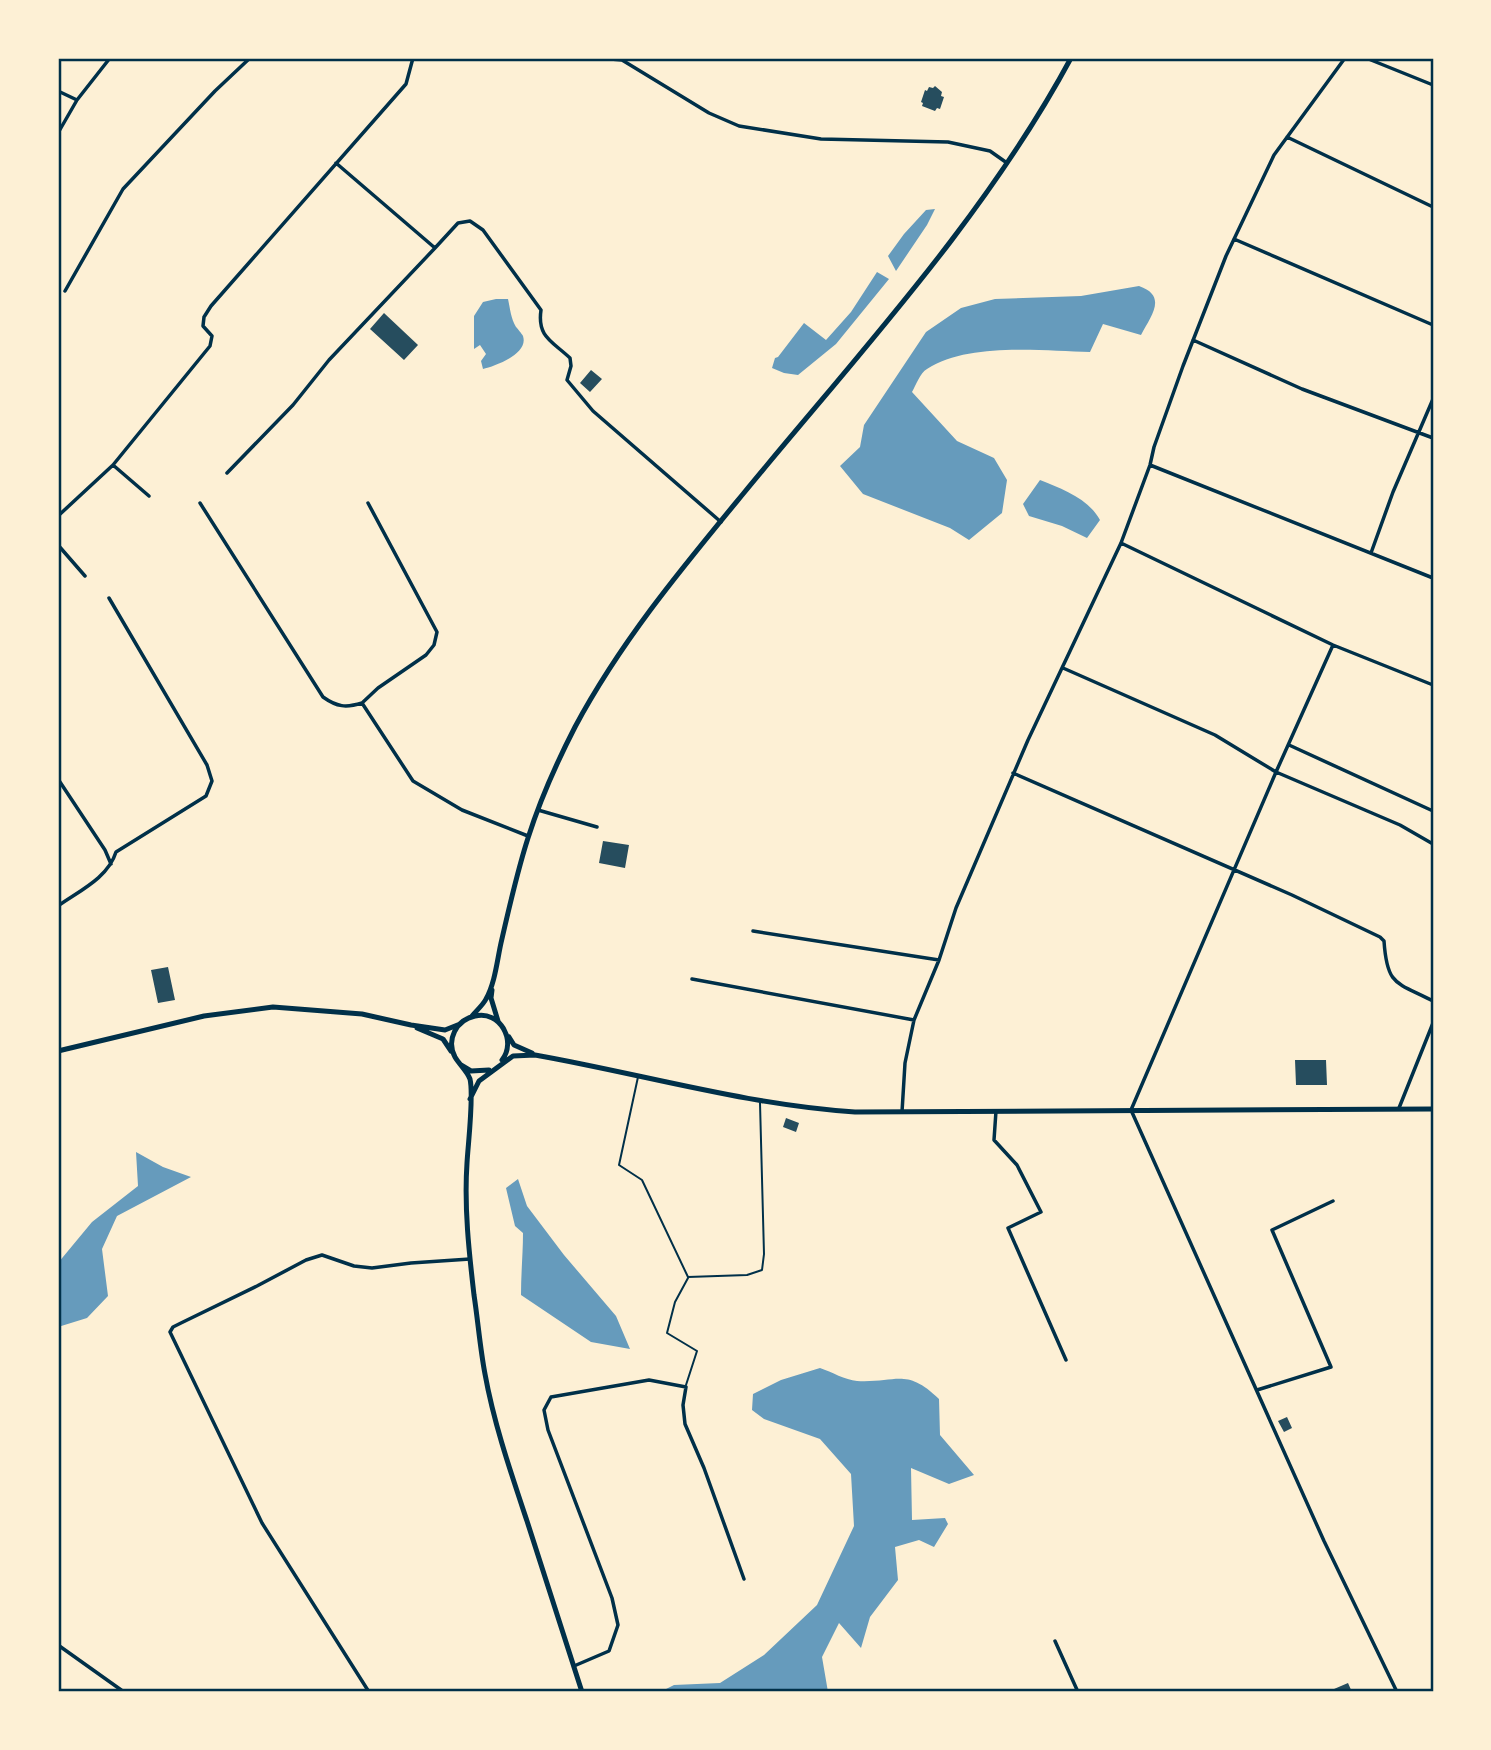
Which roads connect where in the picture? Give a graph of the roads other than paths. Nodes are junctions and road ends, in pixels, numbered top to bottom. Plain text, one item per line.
1 (110, 58) edge
2 (250, 58) edge
3 (413, 58) edge
4 (599, 58) edge
5 (1071, 58) edge
6 (1345, 58) edge
7 (1366, 58) edge
8 (1433, 85) edge
9 (58, 91) edge
10 (76, 100) junction
11 (58, 133) edge
12 (1287, 137) junction
13 (336, 163) junction
14 (1007, 163) junction
15 (1433, 207) edge
16 (1234, 239) junction
17 (435, 248) junction
18 (65, 291) dead end
19 (1433, 325) edge
20 (1193, 340) junction
21 (1433, 399) edge
22 (1419, 432) junction
23 (1433, 438) edge
24 (113, 465) junction
25 (1150, 466) junction
26 (227, 472) dead end
27 (149, 496) dead end
28 (200, 503) dead end
29 (368, 503) dead end
30 (58, 516) edge
31 (720, 522) junction
32 (1121, 543) junction
33 (58, 545) edge
34 (1371, 553) junction
35 (85, 576) dead end
36 (1433, 578) edge
37 (109, 598) dead end
38 (1334, 645) junction
39 (1062, 668) junction
40 (1433, 685) edge
41 (362, 702) junction
42 (1288, 745) junction
43 (1276, 772) junction
44 (1013, 773) junction
45 (58, 779) edge
46 (538, 810) junction
47 (1433, 811) edge
48 (597, 827) dead end
49 (528, 837) junction
50 (1433, 844) edge
51 (112, 866) junction
52 (1235, 871) junction
53 (58, 906) edge
54 (752, 931) dead end
55 (939, 960) junction
56 (692, 979) dead end
57 (492, 981) junction
58 (1433, 1001) edge
59 (472, 1016) junction
60 (914, 1020) junction
61 (498, 1021) junction
62 (1433, 1023) edge
63 (460, 1024) junction
64 (411, 1025) junction
65 (504, 1028) junction
66 (58, 1051) edge
67 (454, 1055) junction
68 (535, 1055) junction
69 (461, 1065) junction
70 (497, 1067) junction
71 (638, 1076) junction
72 (470, 1099) junction
73 (760, 1101) junction
74 (1433, 1109) edge
75 (1131, 1110) junction
76 (1398, 1110) junction
77 (996, 1111) junction
78 (902, 1112) junction
79 (1333, 1201) dead end
80 (470, 1259) junction
81 (688, 1277) junction
82 (1066, 1360) dead end
83 (686, 1387) junction
84 (1257, 1390) junction
85 (744, 1579) dead end
86 (1055, 1641) dead end
87 (58, 1645) edge
88 (573, 1666) junction
89 (124, 1692) edge
90 (369, 1692) edge
91 (582, 1692) edge
92 (1078, 1692) edge
93 (1397, 1692) edge

1 - 10 street
2 - 18 street
3 - 13 street
4 - 14 street
5 - 14 main road
6 - 12 street
7 - 8 street
9 - 10 street
10 - 11 street
12 - 15 street
12 - 16 street
13 - 17 street
13 - 24 street
14 - 31 main road
16 - 19 street
16 - 20 street
17 - 26 street
17 - 31 street
20 - 22 street
20 - 25 street
21 - 22 street
22 - 23 street
22 - 34 street
24 - 27 street
24 - 30 street
25 - 32 street
25 - 34 street
28 - 41 street
29 - 41 street
31 - 46 main road
32 - 38 street
32 - 39 street
33 - 35 street
34 - 36 street
37 - 51 street
38 - 40 street
38 - 42 street
39 - 43 street
39 - 44 street
41 - 49 street
42 - 43 street
42 - 47 street
43 - 50 street
43 - 52 street
44 - 52 street
44 - 55 street
45 - 51 street
46 - 48 street
46 - 49 main road
49 - 57 main road
51 - 53 street
52 - 58 street
52 - 75 street
54 - 55 street
55 - 60 street
56 - 60 street
57 - 59 main road
57 - 61 main road
59 - 61 main road
59 - 63 main road
60 - 78 street
61 - 65 main road
62 - 76 street
63 - 64 main road
63 - 67 main road
64 - 66 main road
64 - 67 main road
65 - 68 main road
65 - 70 main road
67 - 69 main road
68 - 70 main road
68 - 71 main road
69 - 70 main road
69 - 72 main road
70 - 72 main road
71 - 73 main road
71 - 81 lane
72 - 80 main road
73 - 78 main road
73 - 81 lane
74 - 76 main road
75 - 76 main road
75 - 77 main road
75 - 84 street
77 - 78 main road
77 - 82 street
79 - 84 street
80 - 88 main road
80 - 90 street
81 - 83 lane
83 - 85 street
83 - 88 street
84 - 93 street
86 - 92 street
87 - 89 street
88 - 91 main road

